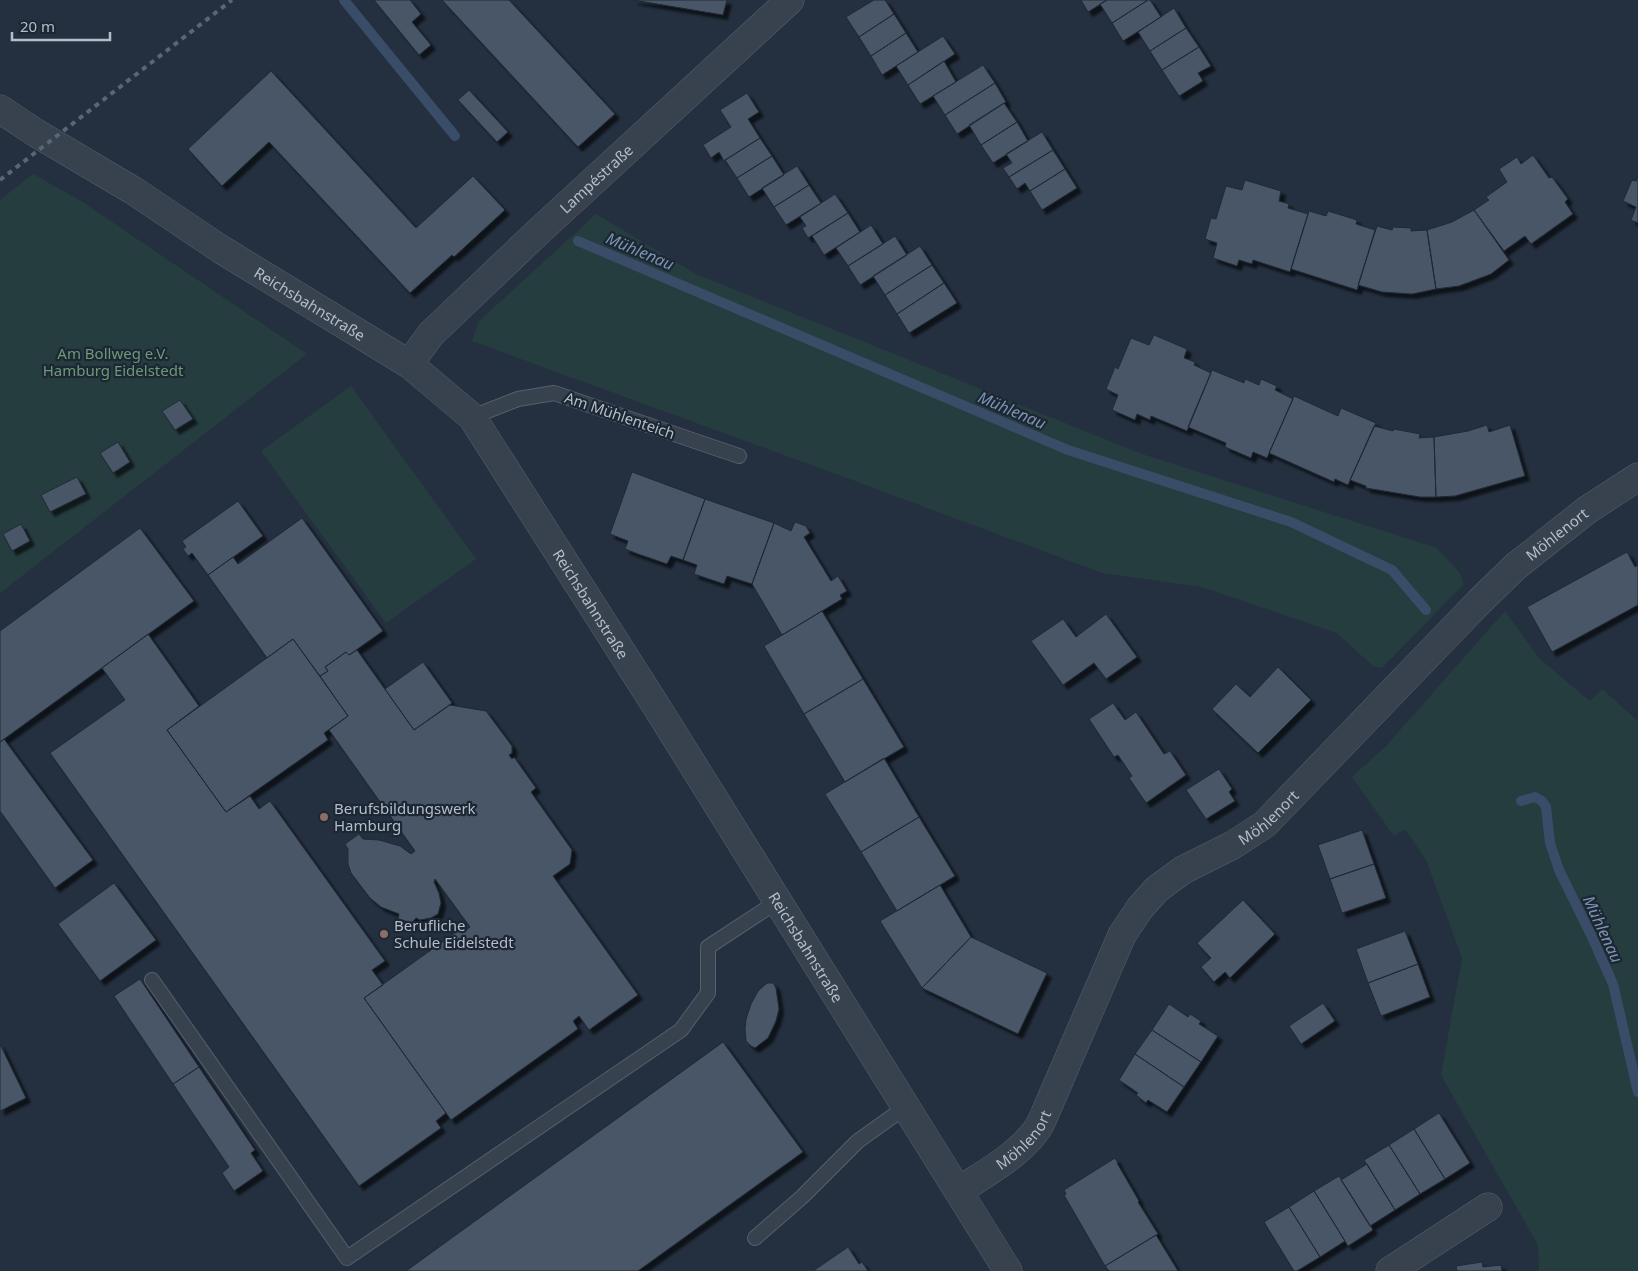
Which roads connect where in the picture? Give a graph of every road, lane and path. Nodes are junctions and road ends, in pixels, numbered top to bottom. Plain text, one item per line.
1 (790, 0) edge
2 (0, 109) edge
3 (409, 364) junction
4 (472, 416) junction
5 (739, 456) dead end
6 (1638, 477) edge
7 (778, 901) junction
8 (152, 980) dead end
9 (907, 1106) junction
10 (958, 1191) junction
11 (1488, 1207) dead end
12 (755, 1238) dead end
13 (1008, 1271) edge
14 (1390, 1271) edge

1 - 3 street, Lampéstraße
2 - 3 street, Reichsbahnstraße
3 - 4 street, Reichsbahnstraße
4 - 5 lane, Am Mühlenteich
4 - 7 street, Reichsbahnstraße
6 - 10 street, Möhlenort
7 - 8 lane
7 - 9 street, Reichsbahnstraße
9 - 10 street, Reichsbahnstraße
9 - 12 lane
10 - 13 street, Reichsbahnstraße
11 - 14 street

